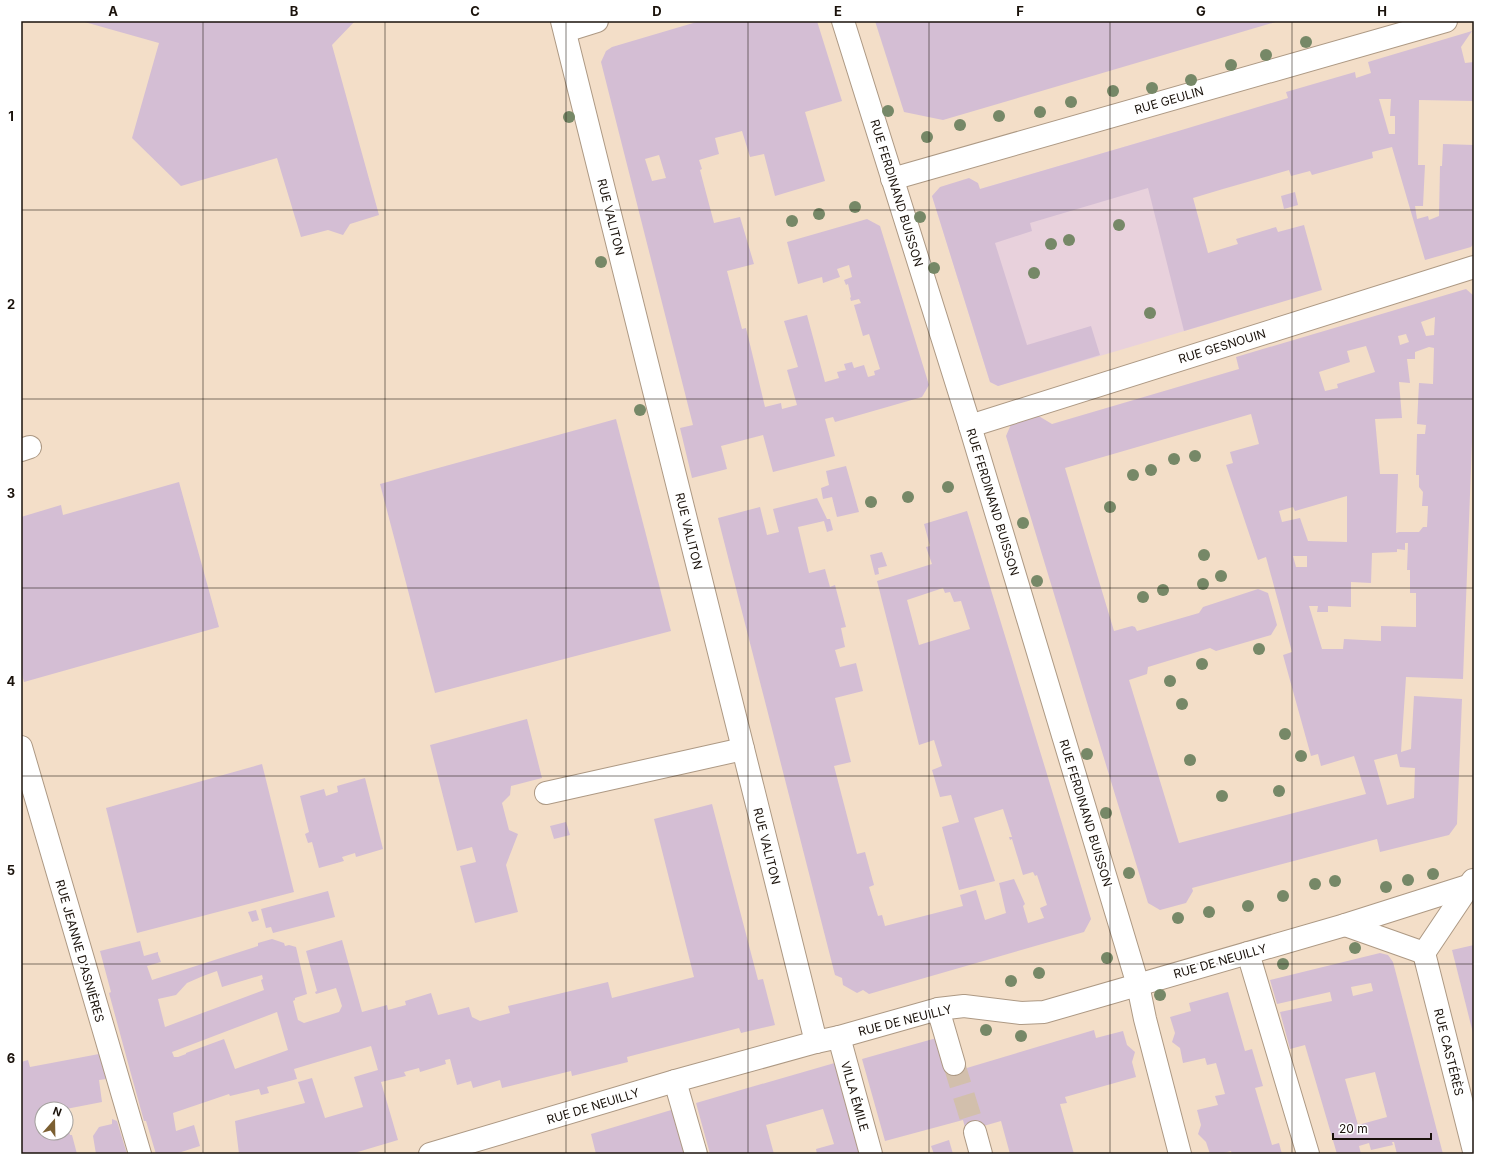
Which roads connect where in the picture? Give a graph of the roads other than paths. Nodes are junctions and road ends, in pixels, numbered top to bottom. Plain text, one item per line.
1 (597, 21) edge
2 (843, 21) edge
3 (1446, 21) edge
4 (563, 26) edge
5 (892, 179) junction
6 (1474, 267) edge
7 (970, 426) junction
8 (21, 748) edge
9 (743, 749) junction
10 (546, 793) dead end
11 (1473, 882) edge
12 (1346, 925) junction
13 (1248, 953) junction
14 (1424, 953) junction
15 (1138, 985) junction
16 (938, 1009) junction
17 (838, 1037) junction
18 (816, 1042) junction
19 (954, 1064) tunnel mouth
20 (675, 1081) junction
21 (974, 1132) tunnel mouth
22 (1474, 1151) edge
23 (140, 1154) edge
24 (430, 1154) edge
25 (696, 1154) edge
26 (872, 1154) edge
27 (981, 1154) edge
28 (1180, 1154) edge
29 (1308, 1154) edge

1 - 4 street
2 - 5 street, RUE FERDINAND BUISSON
3 - 5 street, RUE GEULIN
4 - 9 street, RUE VALITON
5 - 7 street, RUE FERDINAND BUISSON
6 - 7 street, RUE GESNOUIN
7 - 15 street, RUE FERDINAND BUISSON
8 - 23 street, RUE JEANNE D'ASNIÈRES
9 - 10 street
9 - 18 street, RUE VALITON
11 - 12 street, RUE DE NEUILLY
11 - 14 street
12 - 13 street, RUE DE NEUILLY
12 - 14 street
13 - 15 street, RUE DE NEUILLY
13 - 29 street
14 - 22 street, RUE CASTÉRÈS
15 - 16 street, RUE DE NEUILLY
15 - 28 street, RUE FERDINAND BUISSON
16 - 17 street, RUE DE NEUILLY
16 - 19 street
17 - 18 street, RUE DE NEUILLY
17 - 26 street, VILLA ÉMILE
18 - 20 street, RUE DE NEUILLY
20 - 24 street, RUE DE NEUILLY
20 - 25 street
21 - 27 street

